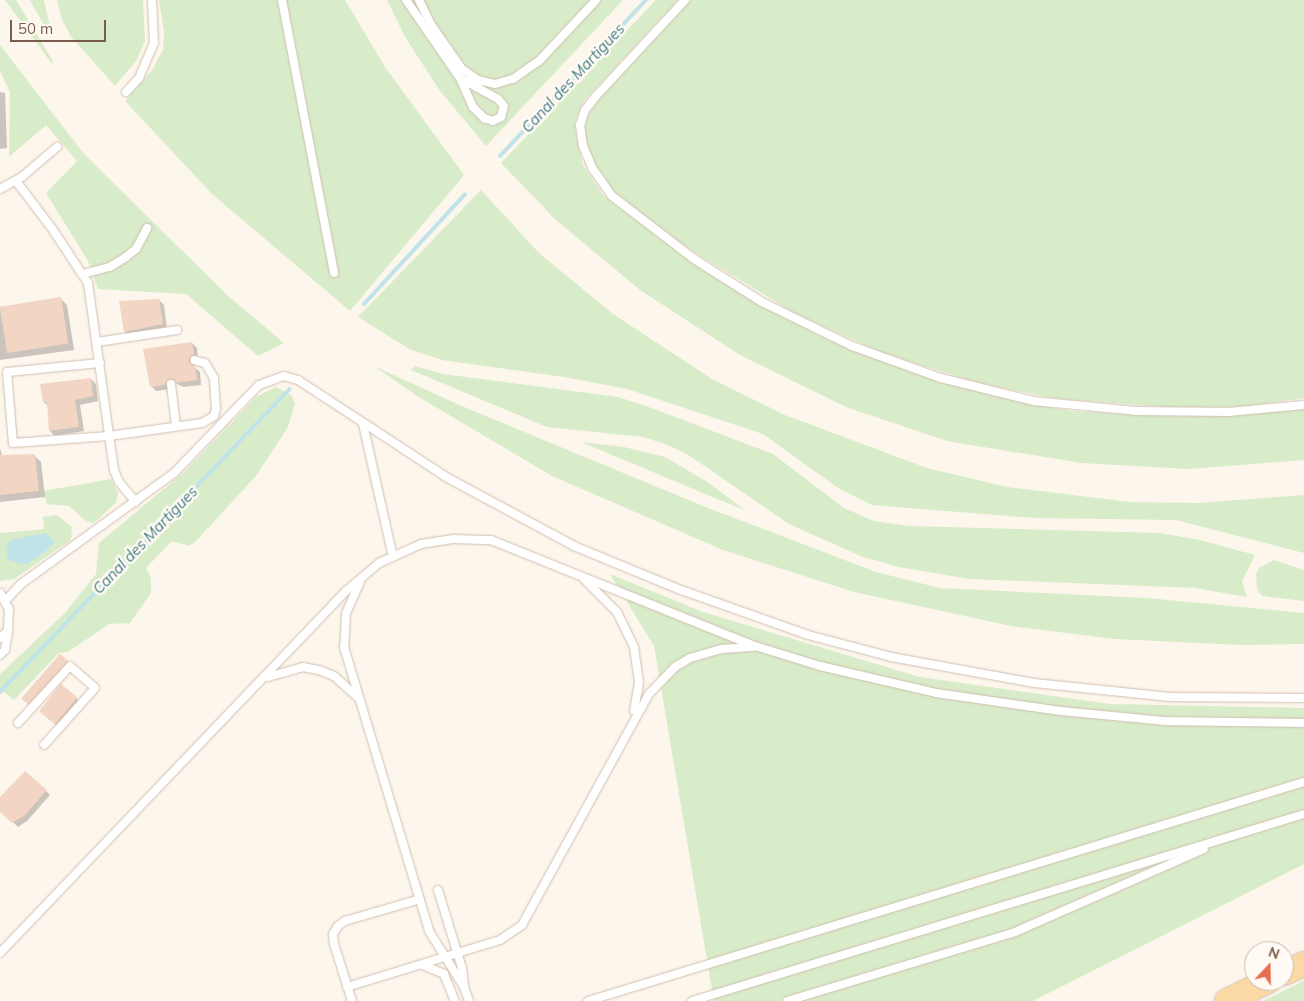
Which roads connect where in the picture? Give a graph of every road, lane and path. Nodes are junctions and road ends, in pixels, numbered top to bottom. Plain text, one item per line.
1 (152, 0) edge
2 (282, 0) edge
3 (406, 0) edge
4 (419, 0) edge
5 (596, 0) edge
6 (685, 0) edge
7 (460, 78) junction
8 (126, 92) dead end
9 (57, 147) dead end
10 (16, 181) junction
11 (0, 189) edge
12 (147, 228) dead end
13 (334, 273) dead end
14 (84, 274) junction
15 (177, 330) dead end
16 (97, 342) junction
17 (194, 360) dead end
18 (100, 363) junction
19 (171, 384) dead end
20 (1304, 405) edge
21 (363, 424) junction
22 (176, 426) junction
23 (109, 436) junction
24 (136, 502) junction
25 (393, 557) junction
26 (364, 574) junction
27 (578, 574) junction
28 (0, 593) edge
29 (6, 600) junction
30 (8, 630) junction
31 (0, 638) edge
32 (760, 647) junction
33 (0, 655) edge
34 (256, 685) junction
35 (1304, 698) edge
36 (359, 699) junction
37 (632, 720) junction
38 (18, 723) dead end
39 (1304, 723) edge
40 (44, 745) dead end
41 (1304, 782) edge
42 (1304, 814) edge
43 (1238, 834) junction
44 (438, 890) dead end
45 (420, 899) junction
46 (0, 953) edge
47 (458, 953) junction
48 (446, 957) junction
49 (420, 965) junction
50 (347, 987) junction
51 (464, 987) junction
52 (1248, 991) edge
53 (352, 1001) edge
54 (455, 1001) edge
55 (469, 1001) edge
56 (588, 1001) edge
57 (692, 1001) edge
58 (787, 1001) edge
59 (1227, 1001) edge

1 - 8 lane
2 - 13 lane
3 - 7 lane
4 - 5 lane
6 - 20 lane
7 - 7 lane
9 - 10 lane
10 - 11 lane
10 - 14 lane
12 - 14 lane
14 - 16 lane
15 - 16 lane
16 - 18 lane
17 - 22 lane
18 - 23 lane
18 - 23 lane
19 - 22 lane
21 - 24 lane
21 - 25 lane
21 - 35 lane
22 - 23 lane
23 - 24 lane
24 - 29 lane
25 - 26 lane
25 - 27 lane
26 - 34 lane
26 - 36 lane
27 - 32 lane
27 - 37 lane
28 - 29 lane
29 - 30 lane
30 - 31 lane
30 - 33 lane
32 - 37 lane
32 - 39 lane
34 - 36 lane
34 - 46 lane
36 - 45 lane
37 - 47 lane
38 - 40 lane
41 - 56 lane
42 - 43 lane
43 - 57 lane
43 - 58 lane
44 - 47 lane
45 - 48 lane
45 - 50 lane
47 - 48 lane
47 - 51 lane
48 - 49 lane
48 - 51 lane
49 - 50 lane
49 - 54 lane
50 - 53 lane
51 - 55 lane
52 - 59 main road

